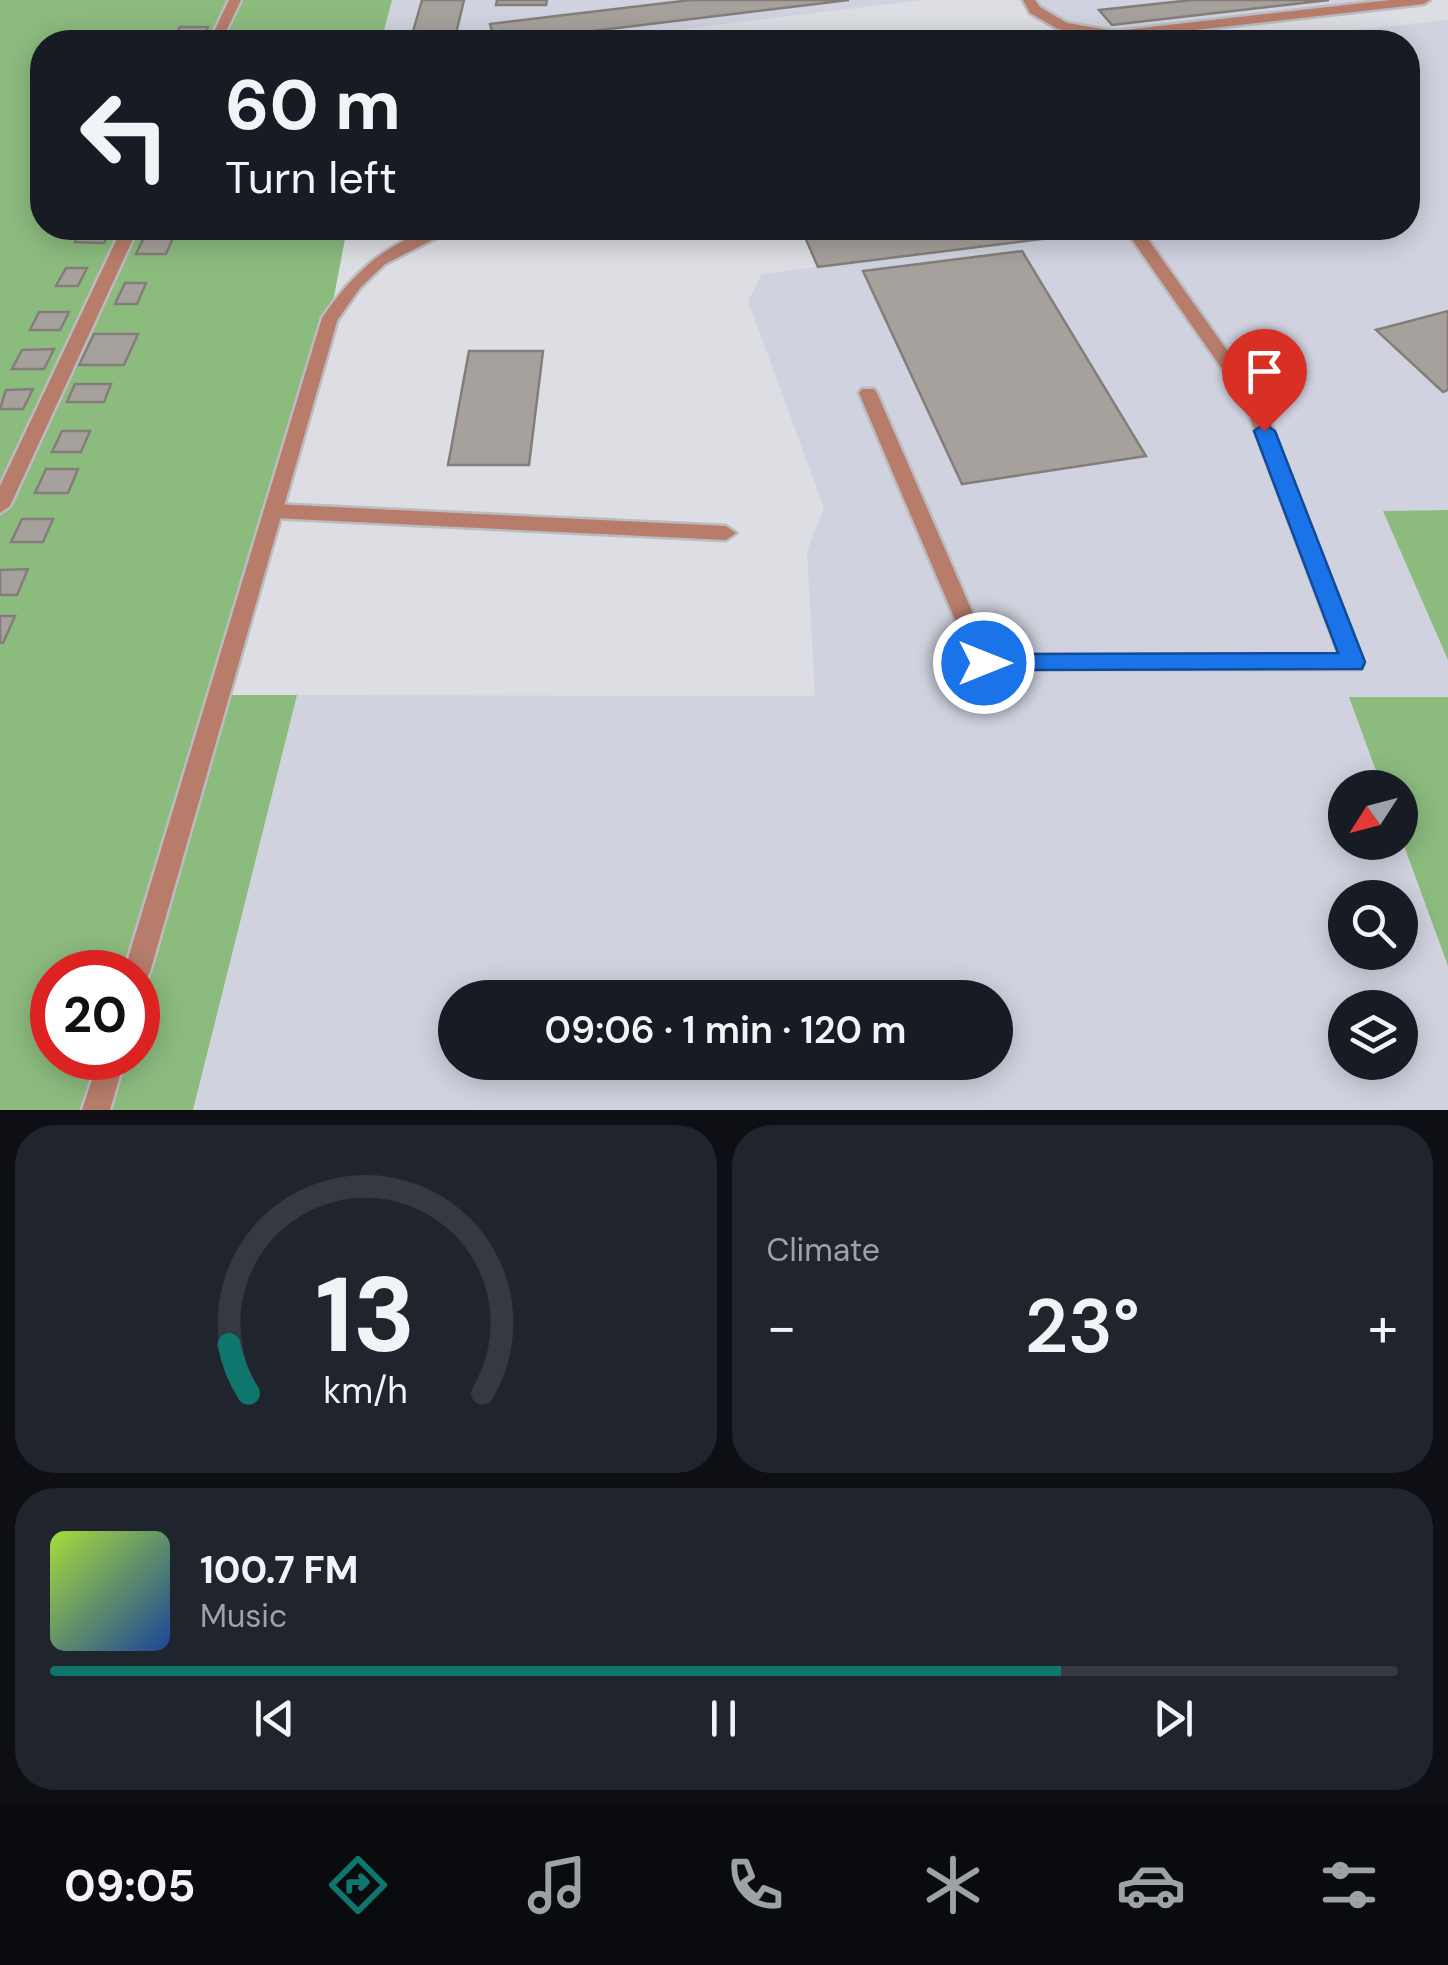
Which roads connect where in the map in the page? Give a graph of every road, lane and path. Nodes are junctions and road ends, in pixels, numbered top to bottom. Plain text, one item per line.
1 (235, 0) edge
2 (1029, 0) edge
3 (1424, 0) edge
4 (221, 30) edge
5 (1078, 30) edge
6 (1159, 30) edge
7 (124, 240) edge
8 (411, 240) edge
9 (1140, 240) edge
10 (868, 393) dead end
11 (0, 506) edge
12 (273, 511) junction
13 (726, 533) dead end
14 (143, 950) edge
15 (105, 1080) edge
16 (96, 1110) edge

1 - 4 street
2 - 5 street
3 - 6 street
7 - 11 street
8 - 12 street
9 - 10 street
12 - 13 street
12 - 14 street
15 - 16 street

